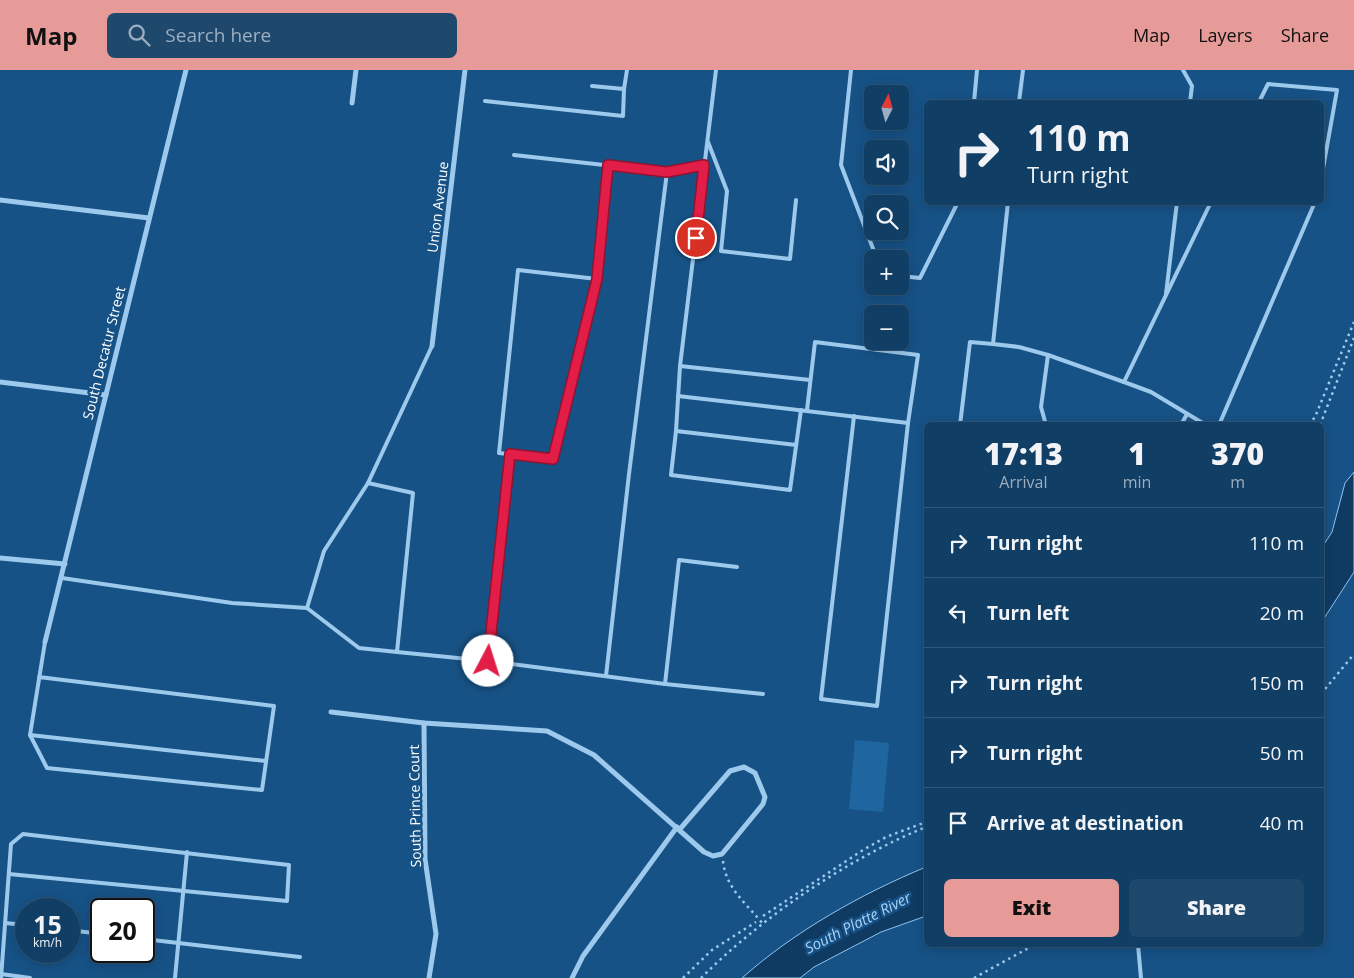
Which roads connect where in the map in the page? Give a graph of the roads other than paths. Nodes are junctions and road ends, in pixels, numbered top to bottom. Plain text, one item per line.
1 (186, 70) edge
2 (356, 70) edge
3 (465, 70) edge
4 (627, 70) edge
5 (716, 70) edge
6 (851, 70) edge
7 (977, 70) edge
8 (1023, 70) edge
9 (1183, 70) edge
10 (592, 86) dead end
11 (624, 89) junction
12 (974, 100) edge
13 (1019, 100) edge
14 (1190, 100) edge
15 (1260, 100) edge
16 (485, 101) dead end
17 (352, 103) dead end
18 (708, 140) junction
19 (514, 155) dead end
20 (1324, 163) edge
21 (608, 165) junction
22 (704, 165) junction
23 (667, 172) junction
24 (0, 200) edge
25 (796, 200) dead end
26 (956, 205) edge
27 (1008, 205) edge
28 (1177, 205) edge
29 (1210, 205) edge
30 (1314, 205) edge
31 (149, 218) junction
32 (874, 250) edge
33 (909, 277) edge
34 (597, 279) junction
35 (1165, 298) junction
36 (993, 344) junction
37 (432, 346) joint
38 (1048, 356) junction
39 (680, 366) junction
40 (810, 380) junction
41 (0, 382) edge
42 (1124, 382) junction
43 (106, 395) junction
44 (678, 396) junction
45 (801, 410) junction
46 (806, 410) junction
47 (1187, 414) junction
48 (854, 416) junction
49 (960, 422) edge
50 (1045, 422) edge
51 (1183, 422) edge
52 (1201, 422) edge
53 (1220, 422) edge
54 (908, 423) junction
55 (676, 431) junction
56 (796, 445) junction
57 (510, 454) junction
58 (368, 484) junction
59 (0, 558) edge
60 (65, 564) junction
61 (737, 567) dead end
62 (62, 578) junction
63 (307, 608) junction
64 (45, 642) joint
65 (396, 652) junction
66 (488, 661) junction
67 (606, 676) junction
68 (39, 677) junction
69 (665, 684) junction
70 (763, 694) dead end
71 (331, 712) dead end
72 (424, 723) junction
73 (30, 735) junction
74 (266, 761) junction
75 (678, 828) junction
76 (187, 852) junction
77 (9, 874) junction
78 (184, 891) junction
79 (5, 923) junction
80 (15, 924) edge
81 (155, 941) edge
82 (178, 944) junction
83 (1138, 947) edge
84 (300, 957) dead end
85 (1, 976) edge
86 (30, 978) edge
87 (175, 978) edge
88 (429, 978) edge
89 (572, 978) edge
90 (1141, 978) edge

1 - 31 street, South Decatur Street
2 - 17 street
3 - 37 street, Union Avenue
4 - 11 lane
5 - 18 lane
6 - 32 lane
7 - 12 lane
8 - 13 lane
9 - 14 lane
10 - 11 lane
11 - 16 lane
15 - 20 lane
18 - 22 lane
18 - 25 lane
19 - 21 lane
21 - 23 lane
21 - 34 lane
22 - 23 lane
22 - 39 lane
23 - 67 lane
24 - 31 street
26 - 33 lane
27 - 36 lane
28 - 35 lane
29 - 35 lane
30 - 53 lane
31 - 43 street, South Decatur Street
34 - 57 lane
34 - 57 lane
35 - 42 lane
36 - 38 lane
36 - 49 lane
37 - 58 lane
38 - 42 lane
38 - 50 lane
39 - 40 lane
39 - 44 lane
40 - 46 lane
40 - 54 lane
41 - 43 street
42 - 47 lane
43 - 60 street, South Decatur Street
44 - 45 lane
44 - 55 lane
45 - 46 lane
45 - 56 lane
46 - 48 lane
47 - 51 lane
47 - 52 lane
48 - 54 lane
48 - 54 lane
55 - 56 lane
55 - 56 lane
57 - 66 lane
58 - 63 lane
58 - 65 lane
59 - 60 street
60 - 62 street, South Decatur Street
61 - 69 lane
62 - 63 lane
62 - 64 street, South Decatur Street
63 - 65 lane
64 - 68 lane
65 - 66 lane
66 - 67 lane
67 - 69 lane
68 - 73 lane
68 - 74 lane
69 - 70 lane
71 - 72 street
72 - 75 street
72 - 88 street, South Prince Court
73 - 74 lane
73 - 74 lane
75 - 75 street
75 - 89 street
76 - 77 lane
76 - 78 lane
76 - 78 lane
77 - 78 lane
77 - 79 lane
78 - 82 lane
79 - 80 lane
79 - 85 lane
81 - 82 lane
82 - 84 lane
82 - 87 lane
83 - 90 lane
85 - 86 lane

